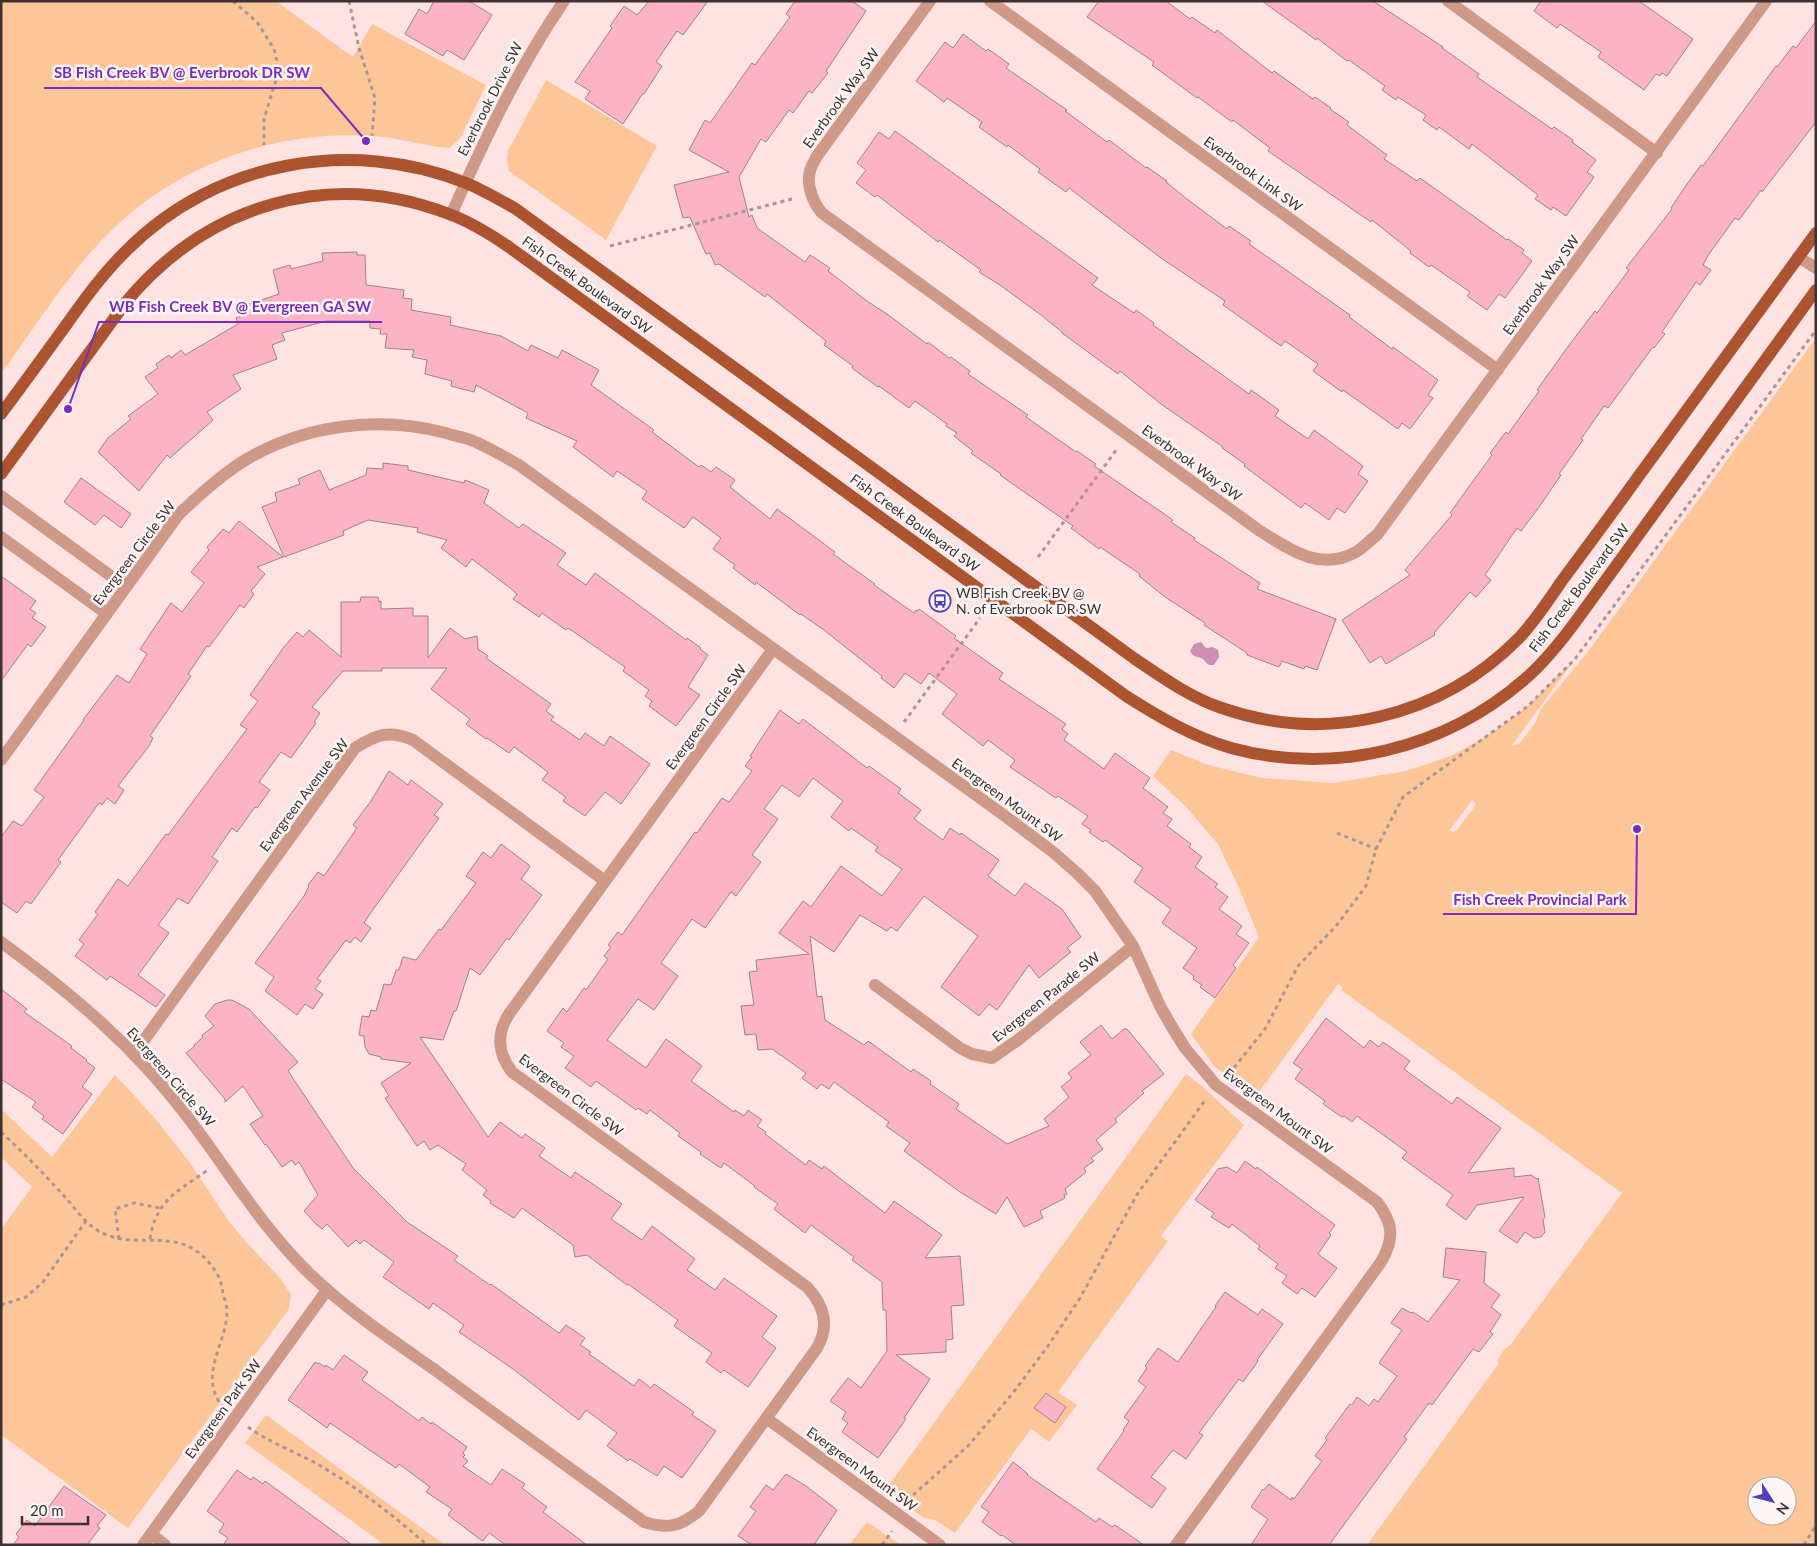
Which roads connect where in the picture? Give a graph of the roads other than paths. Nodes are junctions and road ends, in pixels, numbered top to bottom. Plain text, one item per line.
1 (564, 1) edge
2 (930, 1) edge
3 (990, 1) edge
4 (1448, 1) edge
5 (1766, 1) edge
6 (1657, 153) junction
7 (465, 183) junction
8 (451, 214) junction
9 (1816, 233) edge
10 (1798, 257) junction
11 (1816, 268) edge
12 (1816, 290) edge
13 (1498, 370) junction
14 (1, 414) edge
15 (1, 474) edge
16 (1, 496) edge
17 (1, 537) edge
18 (126, 587) junction
19 (108, 614) junction
20 (773, 649) junction
21 (1, 760) edge
22 (605, 881) junction
23 (1, 942) edge
24 (1133, 946) junction
25 (875, 985) dead end
26 (134, 1054) junction
27 (327, 1290) junction
28 (766, 1418) junction
29 (151, 1534) junction
30 (143, 1545) edge
31 (165, 1545) edge
32 (940, 1545) edge
33 (1176, 1545) edge

1 - 7 street, Everbrook Drive SW
2 - 13 street, Everbrook Way SW
3 - 13 street, Everbrook Link SW
4 - 6 street
5 - 6 street, Everbrook Way SW
6 - 13 street, Everbrook Way SW
7 - 8 street, Everbrook Drive SW
7 - 10 main road, Fish Creek Boulevard SW
7 - 14 main road, Fish Creek Boulevard SW
8 - 12 main road, Fish Creek Boulevard SW
8 - 15 main road, Fish Creek Boulevard SW
9 - 10 main road, Fish Creek Boulevard SW
10 - 11 street
16 - 18 street
17 - 19 street
18 - 19 street, Evergreen Circle SW
18 - 20 street, Evergreen Circle SW
19 - 21 street, Evergreen Circle SW
20 - 22 street, Evergreen Circle SW
20 - 24 street, Evergreen Mount SW
22 - 26 street, Evergreen Avenue SW
22 - 28 street, Evergreen Circle SW
23 - 26 street, Evergreen Circle SW
24 - 25 street, Evergreen Parade SW
24 - 33 street, Evergreen Mount SW
26 - 27 street, Evergreen Circle SW
27 - 28 street, Evergreen Circle SW
27 - 29 street, Evergreen Park SW
28 - 32 street, Evergreen Mount SW
29 - 30 street, Evergreen Park SW
29 - 31 street

